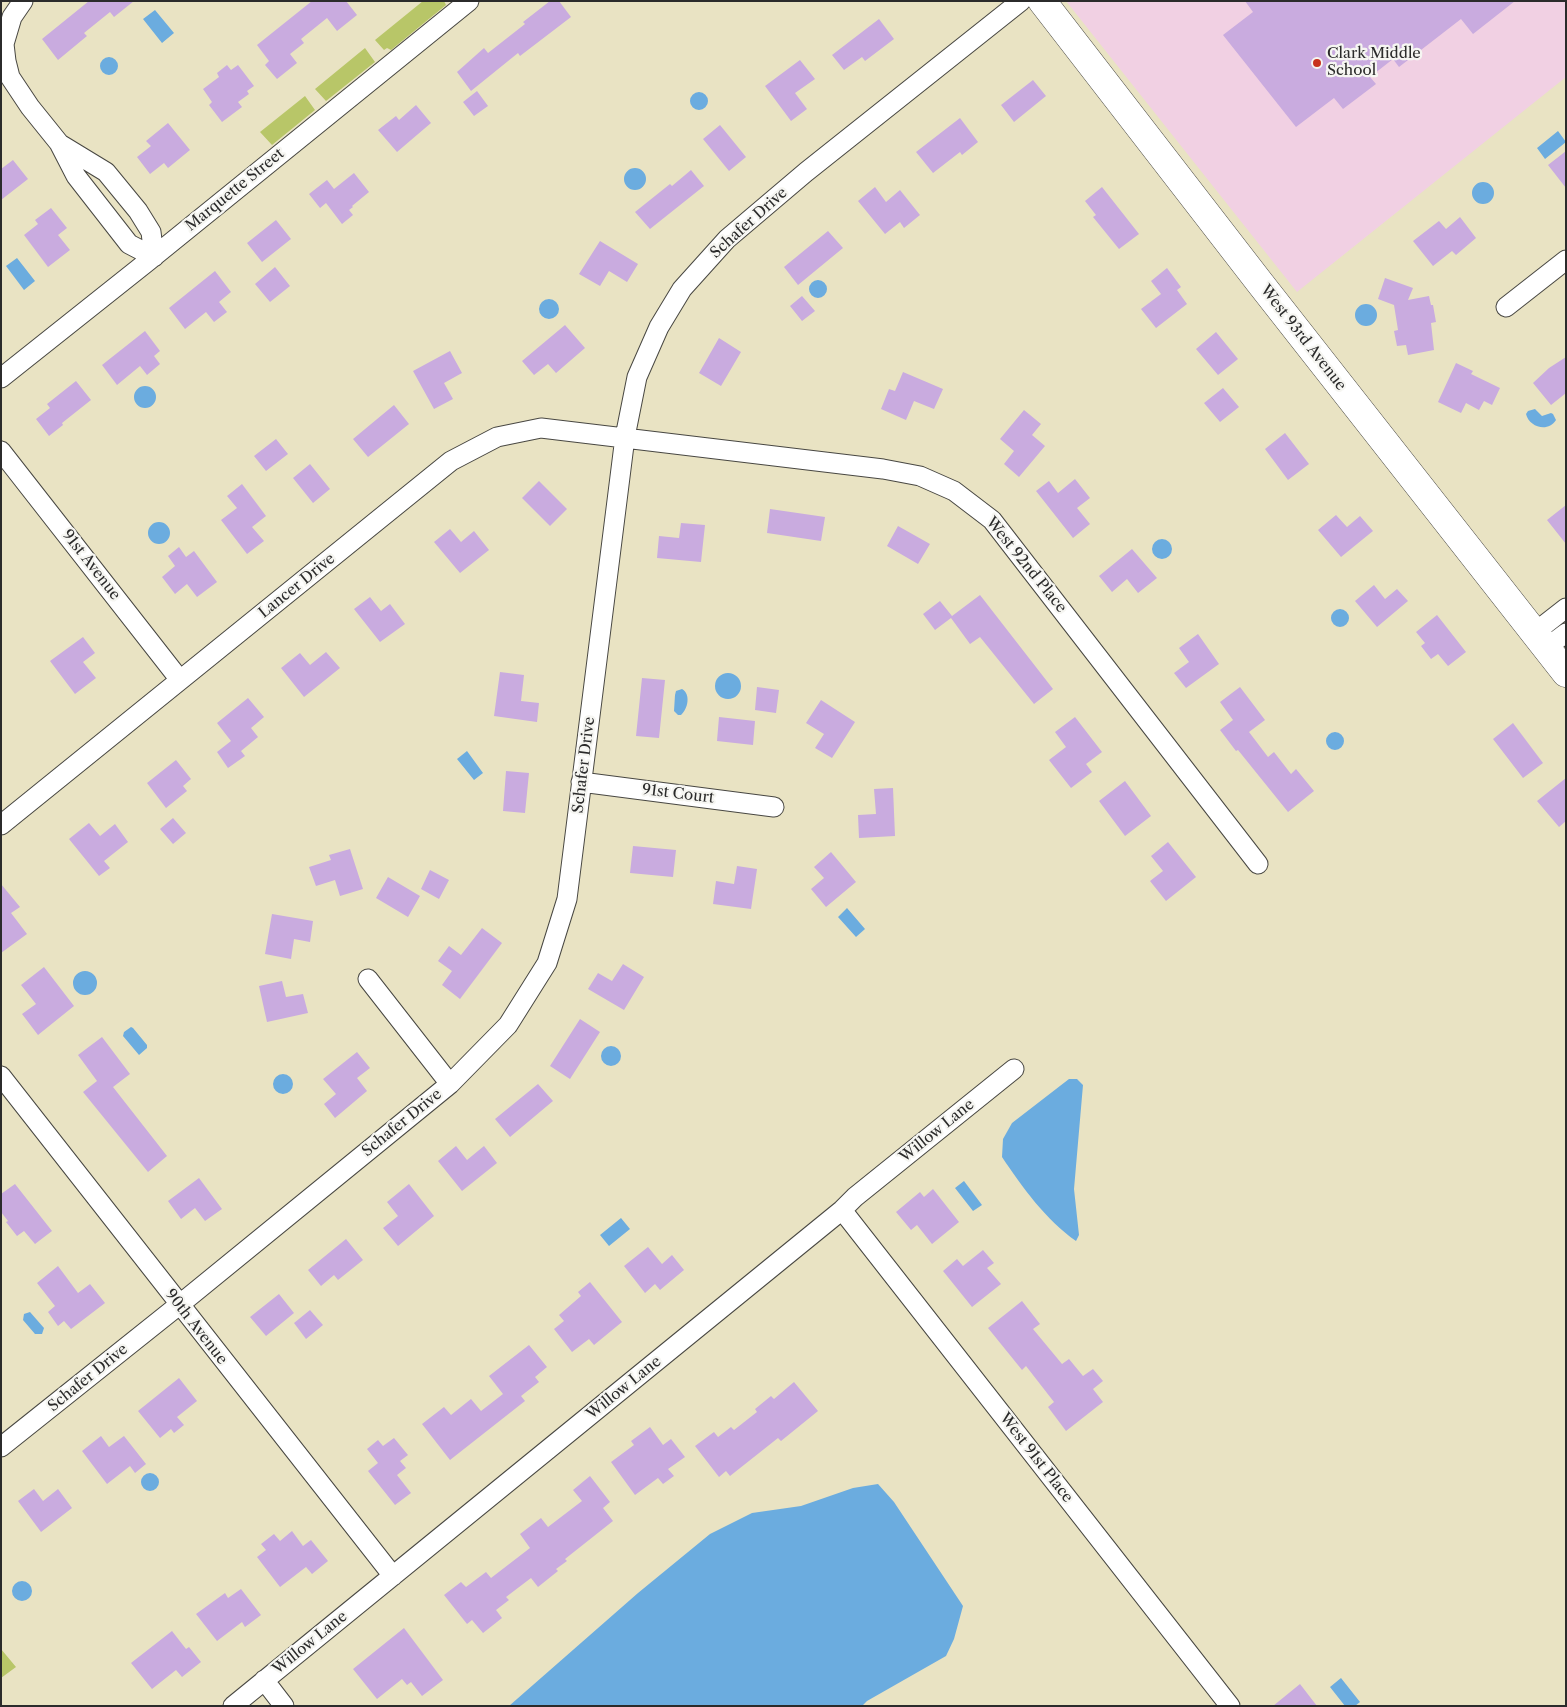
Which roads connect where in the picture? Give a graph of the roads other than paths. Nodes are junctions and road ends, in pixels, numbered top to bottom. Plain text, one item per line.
1 (23, 1) edge
2 (468, 1) edge
3 (1021, 1) edge
4 (1042, 1) edge
5 (60, 143) junction
6 (154, 256) junction
7 (1566, 260) edge
8 (1506, 307) dead end
9 (1, 378) edge
10 (625, 437) junction
11 (1, 451) edge
12 (1566, 608) edge
13 (1549, 638) edge
14 (1566, 674) edge
15 (180, 680) junction
16 (581, 782) junction
17 (774, 807) dead end
18 (1, 825) edge
19 (1258, 864) dead end
20 (368, 979) dead end
21 (1014, 1069) dead end
22 (1, 1076) edge
23 (450, 1084) junction
24 (842, 1210) junction
25 (179, 1305) junction
26 (1, 1447) edge
27 (393, 1576) junction
28 (264, 1680) junction
29 (233, 1706) edge
30 (284, 1706) edge
31 (1230, 1706) edge

1 - 5 street
2 - 6 street, Marquette Street
3 - 10 street, Schafer Drive
4 - 13 street, West 93rd Avenue
5 - 6 street
5 - 6 street
6 - 9 street, Marquette Street
7 - 8 street
10 - 15 street, Lancer Drive
10 - 16 street, Schafer Drive
10 - 19 street, West 92nd Place
11 - 15 street, 91st Avenue
12 - 13 street
13 - 14 street, West 93rd Avenue
15 - 18 street, Lancer Drive
16 - 17 street, 91st Court
16 - 23 street, Schafer Drive
20 - 23 street
21 - 24 street, Willow Lane
22 - 25 street, 90th Avenue
23 - 25 street, Schafer Drive
24 - 27 street, Willow Lane
24 - 31 street, West 91st Place
25 - 26 street, Schafer Drive
25 - 27 street, 90th Avenue
27 - 28 street, Willow Lane
28 - 29 street, Willow Lane
28 - 30 street

